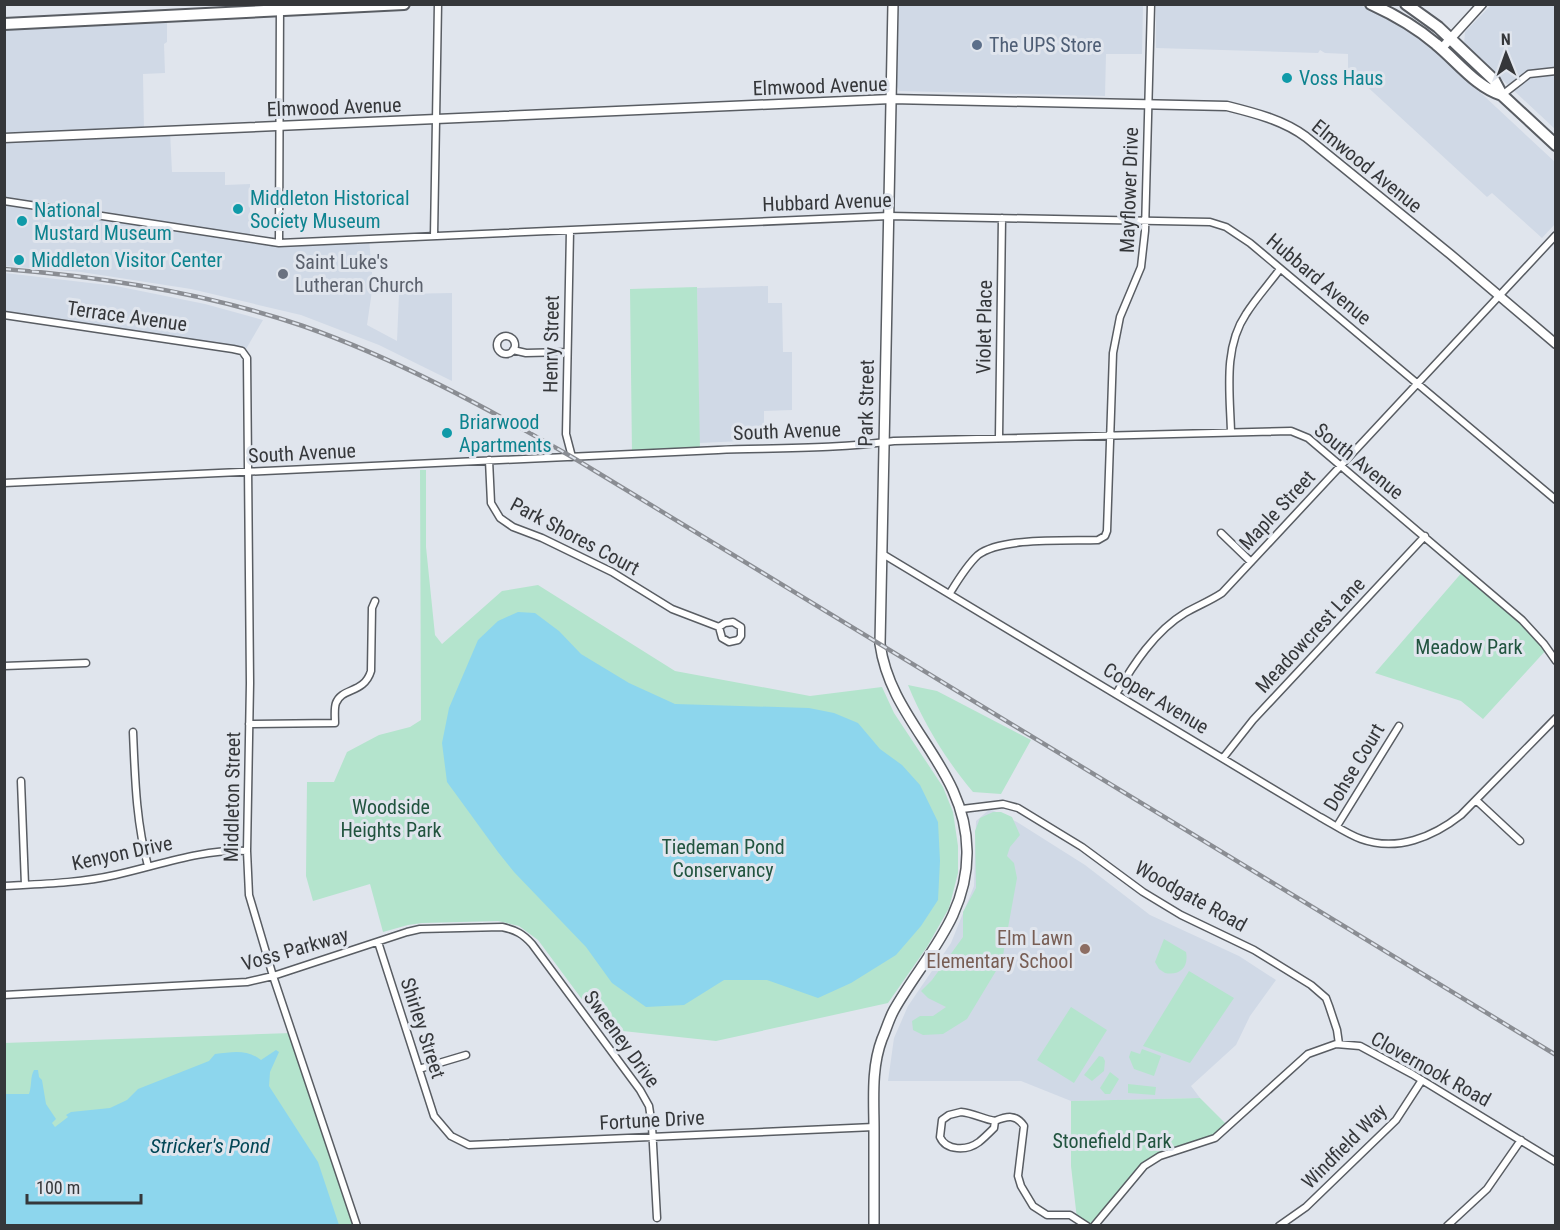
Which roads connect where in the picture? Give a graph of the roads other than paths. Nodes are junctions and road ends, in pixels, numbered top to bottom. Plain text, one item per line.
1 (404, 4) edge
2 (438, 4) edge
3 (893, 4) edge
4 (1151, 4) edge
5 (1371, 4) edge
6 (1406, 4) edge
7 (1482, 4) edge
8 (280, 8) edge
9 (4, 24) edge
10 (1450, 39) junction
11 (1442, 48) junction
12 (1556, 71) edge
13 (1502, 96) junction
14 (891, 99) junction
15 (1149, 104) junction
16 (435, 120) junction
17 (280, 126) junction
18 (4, 138) edge
19 (1556, 146) edge
20 (4, 201) edge
21 (889, 216) junction
22 (1002, 218) junction
23 (1145, 221) junction
24 (570, 231) junction
25 (1556, 235) edge
26 (434, 236) junction
27 (279, 243) junction
28 (1280, 269) junction
29 (1500, 296) junction
30 (4, 315) edge
31 (1556, 344) edge
32 (513, 350) dead end
33 (566, 352) junction
34 (243, 354) joint
35 (1418, 384) junction
36 (1231, 432) junction
37 (1111, 436) junction
38 (999, 437) junction
39 (883, 442) junction
40 (572, 457) junction
41 (489, 460) junction
42 (1342, 466) junction
43 (247, 472) junction
44 (4, 483) edge
45 (1556, 500) edge
46 (1221, 533) dead end
47 (1425, 536) junction
48 (881, 552) junction
49 (1251, 562) junction
50 (950, 593) junction
51 (375, 601) dead end
52 (719, 627) dead end
53 (1556, 661) edge
54 (86, 663) dead end
55 (4, 666) edge
56 (1116, 694) junction
57 (1556, 718) edge
58 (249, 724) junction
59 (1399, 726) dead end
60 (133, 732) dead end
61 (1223, 758) junction
62 (21, 782) dead end
63 (1476, 800) junction
64 (962, 809) junction
65 (1337, 826) junction
66 (1520, 840) dead end
67 (247, 851) junction
68 (148, 866) junction
69 (25, 885) junction
70 (4, 886) edge
71 (520, 932) joint
72 (378, 942) junction
73 (273, 976) junction
74 (4, 995) edge
75 (1339, 1044) junction
76 (466, 1055) dead end
77 (419, 1070) junction
78 (1422, 1080) junction
79 (995, 1121) junction
80 (439, 1122) joint
81 (874, 1127) junction
82 (652, 1136) junction
83 (1521, 1140) junction
84 (1556, 1162) edge
85 (657, 1218) dead end
86 (357, 1226) edge
87 (873, 1226) edge
88 (1087, 1226) edge
89 (1094, 1226) edge
90 (1279, 1226) edge
91 (1447, 1226) edge

1 - 8 main road
2 - 16 street
3 - 14 main road, Park Street
4 - 15 street, Mayflower Drive
5 - 11 main road
6 - 10 main road
7 - 10 street
8 - 9 main road
8 - 17 street
10 - 11 street
10 - 13 main road
11 - 13 main road
12 - 13 street
13 - 19 main road
14 - 15 street, Elmwood Avenue
14 - 16 street, Elmwood Avenue
14 - 21 main road, Park Street
15 - 23 street, Mayflower Drive
15 - 29 street, Elmwood Avenue
16 - 17 street, Elmwood Avenue
16 - 26 street
17 - 18 street, Elmwood Avenue
17 - 27 street
20 - 27 street, Hubbard Avenue
21 - 22 street, Hubbard Avenue
21 - 24 street, Hubbard Avenue
21 - 39 main road, Park Street
22 - 23 street, Hubbard Avenue
22 - 38 street, Violet Place
23 - 28 street, Hubbard Avenue
23 - 37 street, Mayflower Drive
24 - 26 street, Hubbard Avenue
24 - 33 street, Henry Street
25 - 29 street, Maple Street
26 - 27 street, Hubbard Avenue
28 - 35 street, Hubbard Avenue
28 - 36 street
29 - 31 street, Elmwood Avenue
29 - 35 street, Maple Street
30 - 34 street, Terrace Avenue
32 - 33 street
33 - 40 street, Henry Street
34 - 43 street, Middleton Street
35 - 42 street, Maple Street
35 - 45 street, Hubbard Avenue
36 - 37 street, South Avenue
36 - 42 street, South Avenue
37 - 38 street, South Avenue
37 - 50 street, Mayflower Drive
38 - 39 street, South Avenue
39 - 40 street, South Avenue
39 - 48 main road, Park Street
40 - 41 street, South Avenue
41 - 43 street, South Avenue
41 - 52 street, Park Shores Court
42 - 47 street, South Avenue
42 - 49 street, Maple Street
43 - 44 street, South Avenue
43 - 58 street, Middleton Street
46 - 49 street
47 - 53 street, South Avenue
47 - 61 street, Meadowcrest Lane
48 - 50 street, Cooper Avenue
48 - 64 main road, Park Street
49 - 56 street, Maple Street
50 - 56 street, Cooper Avenue
51 - 58 street
54 - 55 street
56 - 61 street, Cooper Avenue
57 - 63 street
58 - 67 street, Middleton Street
59 - 65 street, Dohse Court
60 - 68 street
61 - 65 street, Cooper Avenue
62 - 69 street
63 - 65 street, Cooper Avenue
63 - 66 street
64 - 75 street, Woodgate Road
64 - 81 main road, Park Street
67 - 68 street, Kenyon Drive
67 - 73 street, Middleton Street
68 - 69 street, Kenyon Drive
69 - 70 street, Kenyon Drive
71 - 72 street, Voss Parkway
71 - 82 street, Sweeney Drive
72 - 73 street, Voss Parkway
72 - 77 street, Shirley Street
73 - 74 street, Voss Parkway
73 - 86 street, Middleton Street
75 - 78 street, Clovernook Road
75 - 89 street, Clovernook Road
76 - 77 street
77 - 80 street, Shirley Street
78 - 83 street, Clovernook Road
78 - 90 street, Windfield Way
79 - 79 street
79 - 88 street
80 - 82 street, Fortune Drive
81 - 82 street, Fortune Drive
81 - 87 main road, Park Street
82 - 85 street, Sweeney Drive
83 - 84 street, Clovernook Road
83 - 91 street

